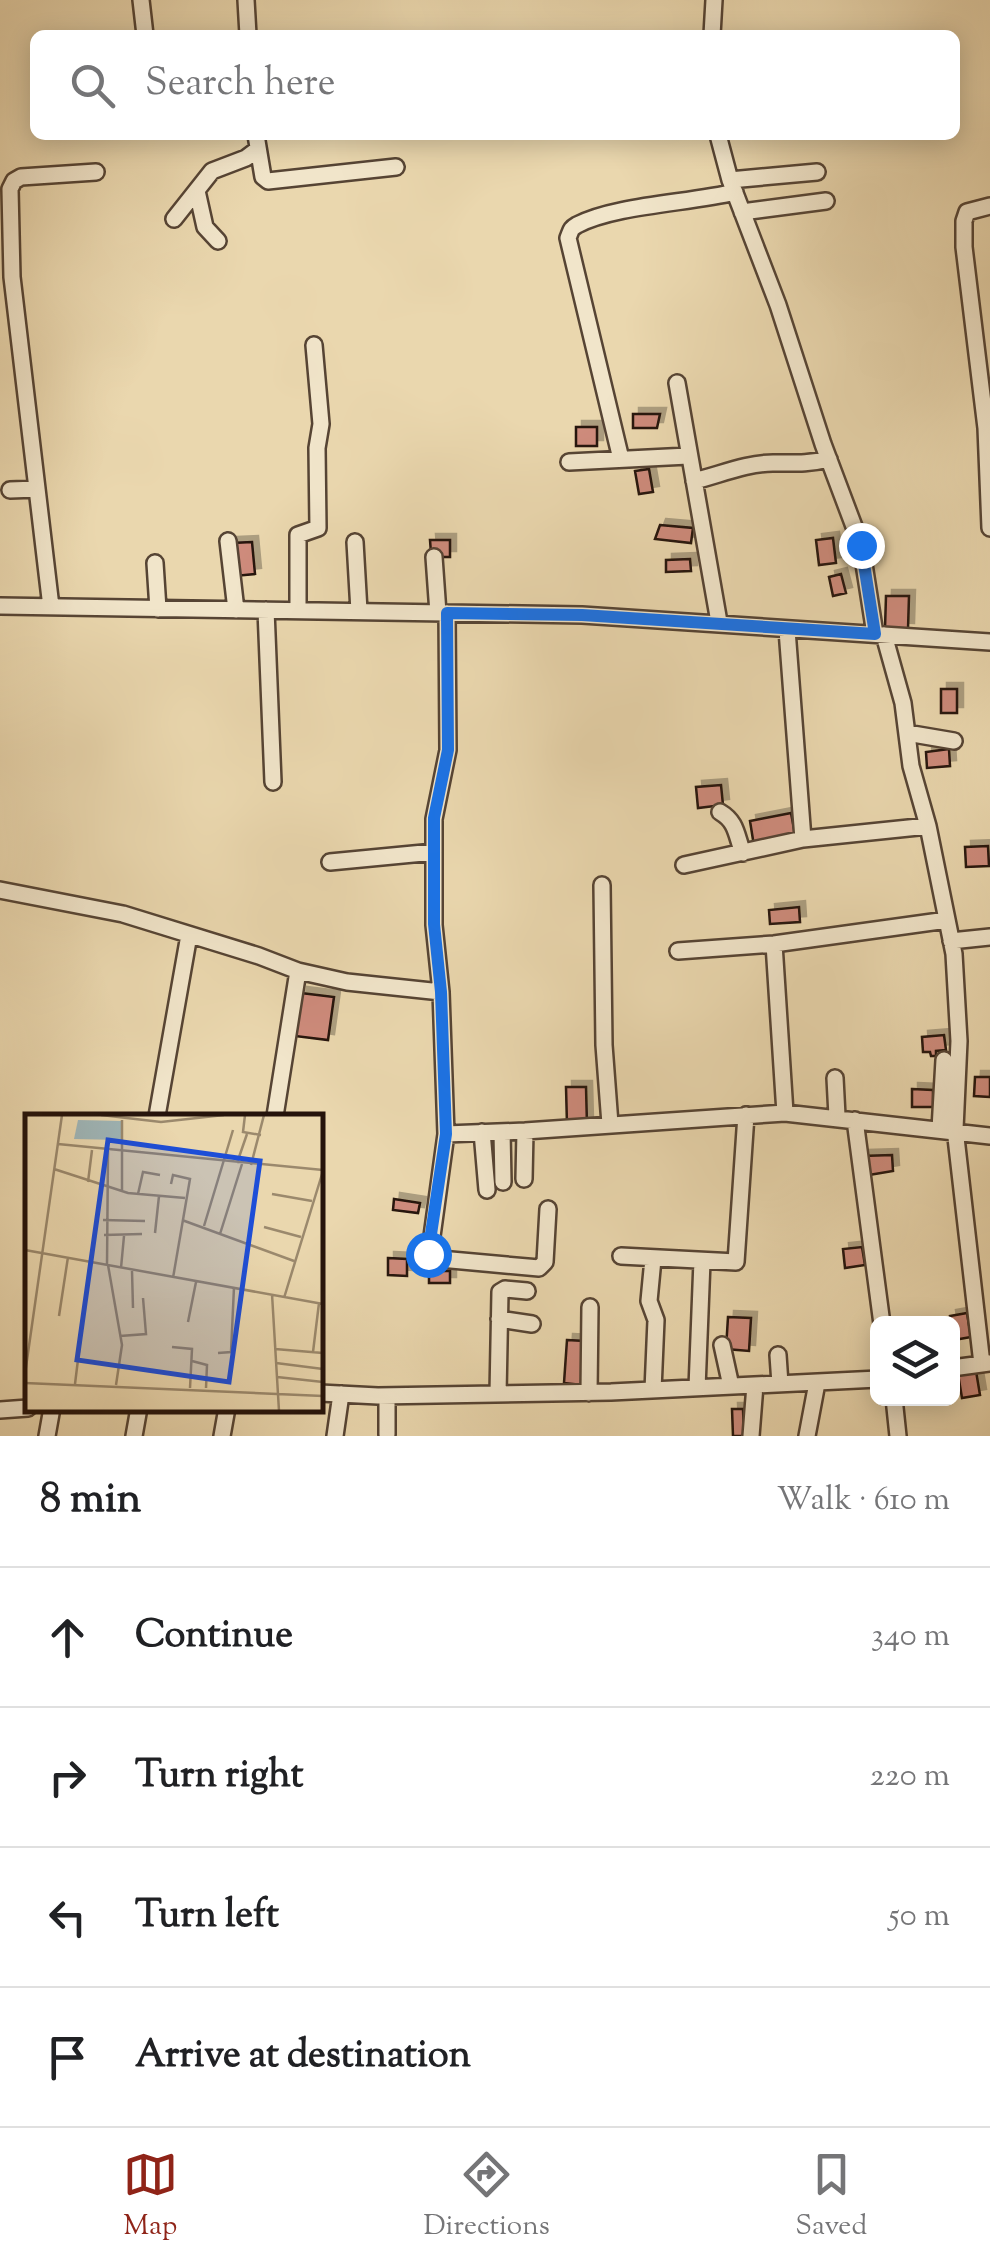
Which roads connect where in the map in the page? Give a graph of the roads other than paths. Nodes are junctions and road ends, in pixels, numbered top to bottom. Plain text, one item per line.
1 (141, 0) edge
2 (246, 0) edge
3 (714, 0) edge
4 (144, 30) edge
5 (248, 30) edge
6 (712, 30) edge
7 (719, 140) edge
8 (257, 142) edge
9 (396, 167) dead end
10 (96, 172) dead end
11 (816, 172) dead end
12 (732, 186) junction
13 (197, 190) junction
14 (826, 201) dead end
15 (990, 206) edge
16 (742, 212) junction
17 (174, 219) dead end
18 (218, 240) dead end
19 (314, 345) dead end
20 (677, 383) dead end
21 (688, 456) junction
22 (621, 458) junction
23 (829, 460) junction
24 (570, 462) dead end
25 (694, 481) junction
26 (37, 488) junction
27 (10, 490) dead end
28 (990, 528) edge
29 (228, 542) dead end
30 (355, 542) dead end
31 (434, 557) dead end
32 (155, 563) dead end
33 (0, 606) edge
34 (51, 607) junction
35 (158, 609) junction
36 (236, 610) junction
37 (266, 610) junction
38 (298, 610) junction
39 (359, 611) junction
40 (442, 613) junction
41 (719, 622) junction
42 (787, 630) junction
43 (879, 634) junction
44 (990, 642) edge
45 (907, 734) junction
46 (954, 742) dead end
47 (273, 782) dead end
48 (720, 812) dead end
49 (928, 826) junction
50 (803, 839) junction
51 (434, 852) junction
52 (744, 853) junction
53 (330, 862) dead end
54 (684, 864) dead end
55 (602, 885) dead end
56 (0, 890) edge
57 (947, 920) junction
58 (189, 935) junction
59 (990, 937) edge
60 (951, 941) junction
61 (774, 944) junction
62 (678, 951) dead end
63 (298, 971) junction
64 (441, 992) junction
65 (944, 1060) dead end
66 (835, 1078) dead end
67 (785, 1112) junction
68 (157, 1114) edge
69 (275, 1114) edge
70 (746, 1115) junction
71 (837, 1116) junction
72 (855, 1120) junction
73 (610, 1124) junction
74 (948, 1129) junction
75 (482, 1132) junction
76 (502, 1132) junction
77 (525, 1132) junction
78 (446, 1134) junction
79 (990, 1136) edge
80 (524, 1179) dead end
81 (503, 1182) dead end
82 (487, 1190) dead end
83 (548, 1209) dead end
84 (622, 1256) dead end
85 (653, 1259) junction
86 (702, 1261) junction
87 (527, 1291) dead end
88 (590, 1307) dead end
89 (881, 1316) edge
90 (499, 1319) junction
91 (532, 1324) dead end
92 (722, 1345) dead end
93 (778, 1354) dead end
94 (986, 1364) edge
95 (960, 1367) edge
96 (870, 1380) edge
97 (780, 1384) junction
98 (817, 1384) junction
99 (755, 1385) junction
100 (731, 1386) junction
101 (697, 1388) junction
102 (653, 1390) junction
103 (322, 1393) edge
104 (589, 1393) junction
105 (340, 1394) junction
106 (498, 1394) junction
107 (387, 1396) junction
108 (895, 1406) edge
109 (25, 1408) edge
110 (0, 1410) edge
111 (51, 1411) edge
112 (139, 1411) edge
113 (226, 1411) edge
114 (388, 1434) edge
115 (47, 1436) edge
116 (134, 1436) edge
117 (222, 1436) edge
118 (335, 1436) edge
119 (751, 1436) edge
120 (808, 1436) edge
121 (898, 1436) edge

1 - 4 street
2 - 5 street
3 - 6 street
7 - 12 street
8 - 9 street
8 - 13 street
10 - 26 street
11 - 12 street
12 - 16 street
12 - 22 street
13 - 17 street
13 - 18 street
14 - 16 street
15 - 28 street
16 - 23 street
19 - 38 street
20 - 21 street
21 - 22 street
21 - 25 street
22 - 24 street
23 - 25 street
23 - 43 street
25 - 41 street
26 - 27 street
26 - 34 street
29 - 36 street
30 - 39 street
31 - 40 street
32 - 35 street
33 - 34 street
34 - 35 street
35 - 36 street
36 - 37 street
37 - 38 street
37 - 47 street
38 - 39 street
39 - 40 street
40 - 41 street
40 - 51 street
41 - 42 street
42 - 43 street
42 - 50 street
43 - 44 street
43 - 45 street
45 - 46 street
45 - 49 street
48 - 52 street
49 - 50 street
49 - 57 street
50 - 52 street
51 - 53 street
51 - 64 street
52 - 54 street
55 - 73 street
56 - 58 street
57 - 60 street
57 - 61 street
58 - 63 street
58 - 68 street
59 - 60 street
60 - 74 street
61 - 62 street
61 - 67 street
63 - 64 street
63 - 69 street
64 - 78 street
65 - 74 street
66 - 71 street
67 - 70 street
67 - 71 street
70 - 73 street
70 - 86 street
71 - 72 street
72 - 74 street
72 - 89 street
73 - 77 street
74 - 79 street
74 - 94 street
75 - 76 street
75 - 78 street
75 - 82 street
76 - 77 street
76 - 81 street
77 - 80 street
78 - 83 street
84 - 85 street
85 - 86 street
85 - 102 street
86 - 101 street
87 - 90 street
88 - 104 street
90 - 91 street
90 - 106 street
92 - 100 street
93 - 97 street
94 - 95 street
96 - 98 street
97 - 98 street
97 - 99 street
98 - 120 street
99 - 100 street
99 - 119 street
100 - 101 street
101 - 102 street
102 - 104 street
103 - 105 street
104 - 106 street
105 - 107 street
105 - 118 street
106 - 107 street
107 - 114 street
108 - 121 street
109 - 110 street
111 - 115 street
112 - 116 street
113 - 117 street

